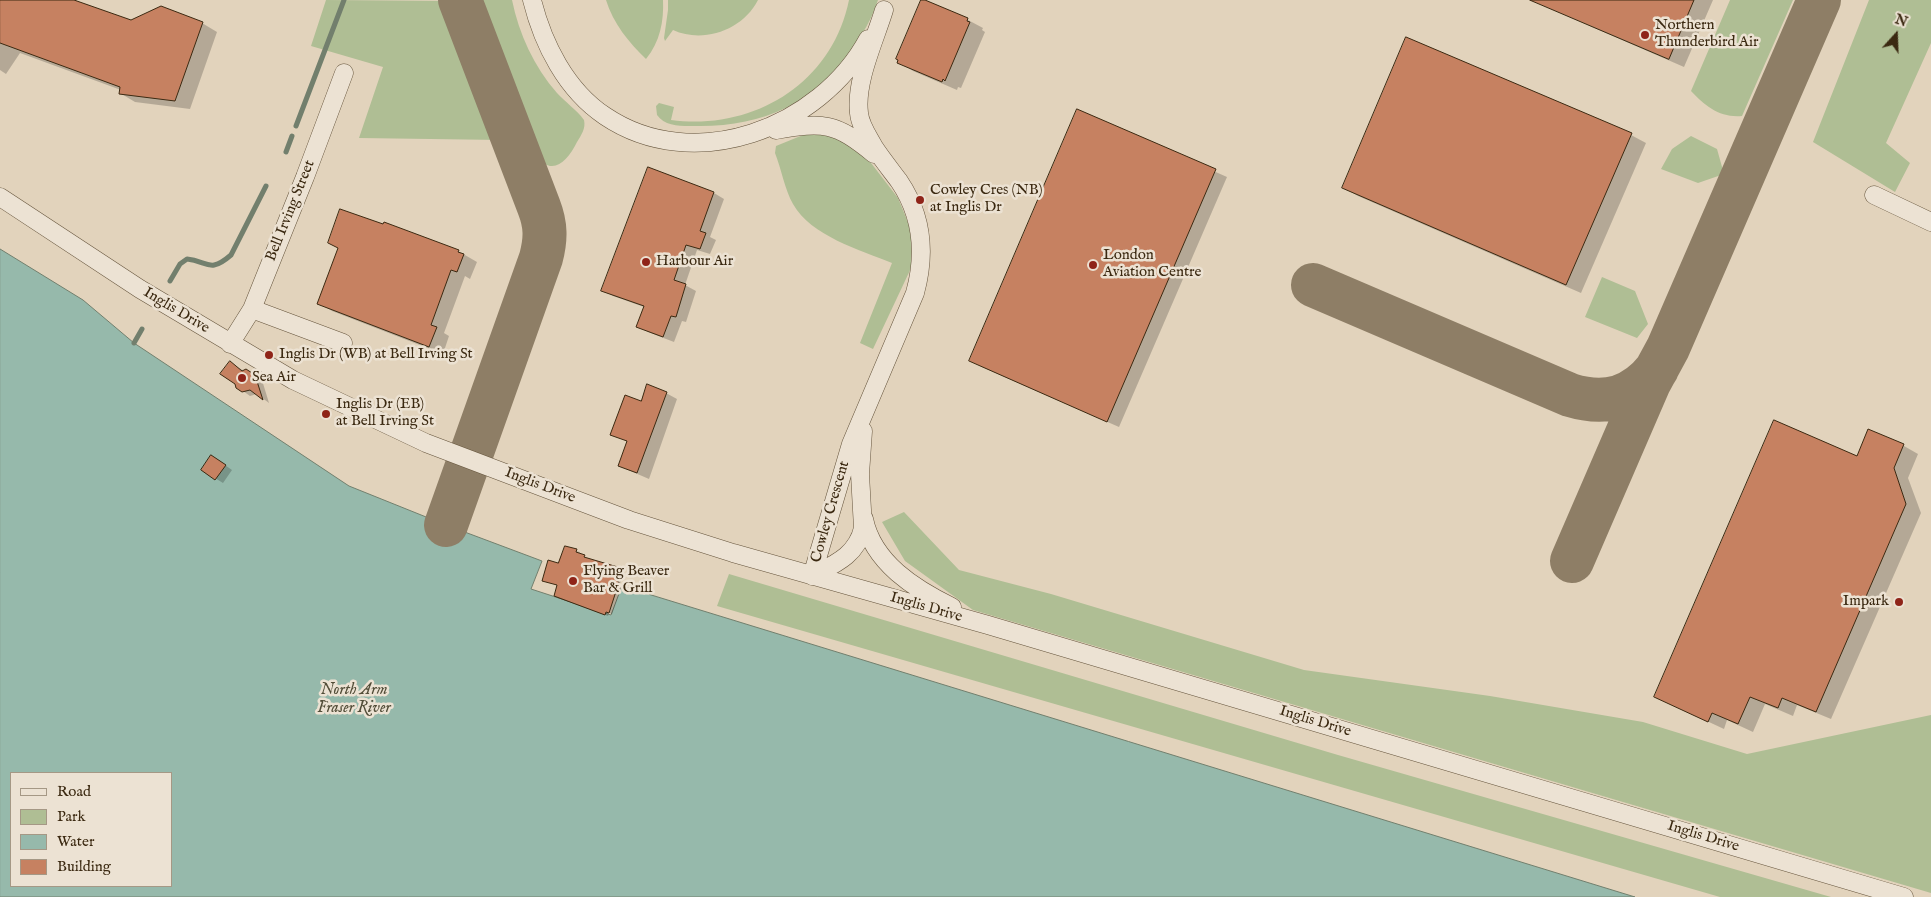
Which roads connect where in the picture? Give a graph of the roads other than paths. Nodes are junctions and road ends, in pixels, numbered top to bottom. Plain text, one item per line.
1 (532, 0) edge
2 (886, 5) edge
3 (344, 73) dead end
4 (758, 133) junction
5 (883, 161) junction
6 (1874, 195) dead end
7 (0, 197) edge
8 (1931, 222) edge
9 (252, 309) junction
10 (343, 343) dead end
11 (230, 344) junction
12 (866, 411) junction
13 (862, 510) junction
14 (812, 576) junction
15 (988, 625) junction
16 (1904, 897) edge

1 - 4 street
2 - 4 street
2 - 5 street
3 - 9 street, Bell Irving Street
4 - 5 street
5 - 12 street, Cowley Crescent
6 - 8 street
7 - 11 street, Inglis Drive
9 - 10 street
9 - 11 street, Bell Irving Street
11 - 14 street, Inglis Drive
12 - 13 street, Cowley Crescent
12 - 14 street, Cowley Crescent
13 - 14 street, Cowley Crescent
13 - 15 street
14 - 15 street, Inglis Drive
15 - 16 street, Inglis Drive

